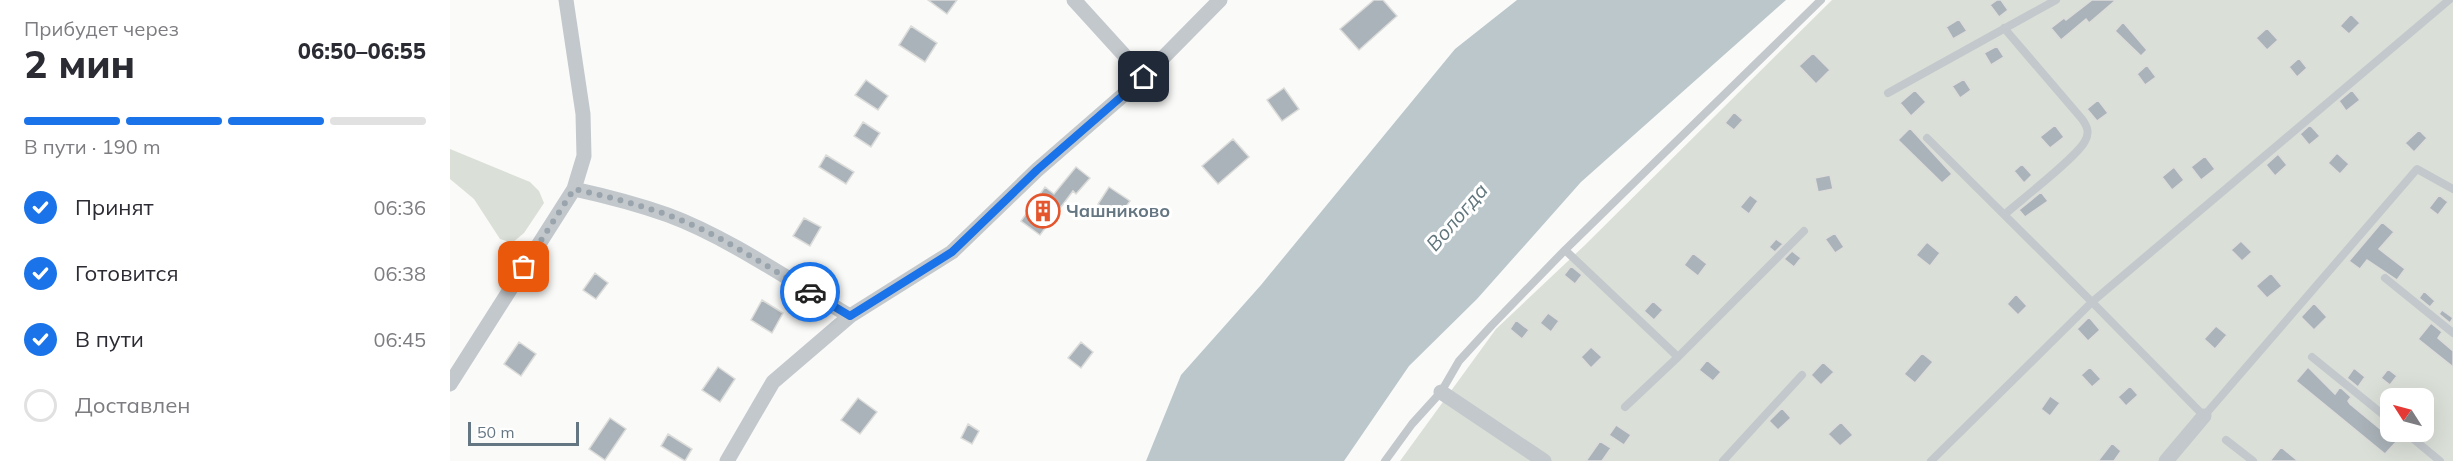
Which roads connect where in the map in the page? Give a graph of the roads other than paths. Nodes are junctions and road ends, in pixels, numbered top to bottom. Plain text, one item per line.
1 (566, 0) edge
2 (1074, 0) edge
3 (1220, 0) edge
4 (1821, 0) edge
5 (2056, 0) edge
6 (2449, 0) edge
7 (2004, 28) junction
8 (1144, 77) junction
9 (1888, 93) dead end
10 (1927, 138) dead end
11 (574, 189) junction
12 (2453, 189) edge
13 (2005, 214) junction
14 (1804, 231) dead end
15 (1565, 250) junction
16 (2385, 278) dead end
17 (2092, 302) junction
18 (850, 316) junction
19 (2453, 333) edge
20 (1678, 357) junction
21 (2312, 357) dead end
22 (1802, 375) dead end
23 (450, 384) edge
24 (1442, 392) junction
25 (1624, 407) dead end
26 (2380, 412) edge
27 (2204, 416) junction
28 (2226, 440) dead end
29 (2416, 442) edge
30 (727, 461) edge
31 (1385, 461) edge
32 (1544, 461) edge
33 (1723, 461) edge
34 (1931, 461) edge
35 (2166, 461) edge
36 (2253, 461) edge
37 (2440, 461) edge

1 - 11 street
2 - 8 street
3 - 8 street
4 - 15 lane
5 - 7 lane
6 - 17 lane
7 - 9 lane
7 - 13 lane
8 - 18 street
10 - 13 lane
11 - 18 street
11 - 23 street
12 - 27 lane
13 - 17 lane
14 - 20 lane
15 - 20 lane
15 - 24 lane
16 - 19 lane
17 - 27 lane
17 - 34 lane
18 - 30 street
20 - 25 lane
21 - 26 lane
22 - 33 lane
24 - 31 lane
24 - 32 street
27 - 35 street
28 - 36 lane
29 - 37 lane

